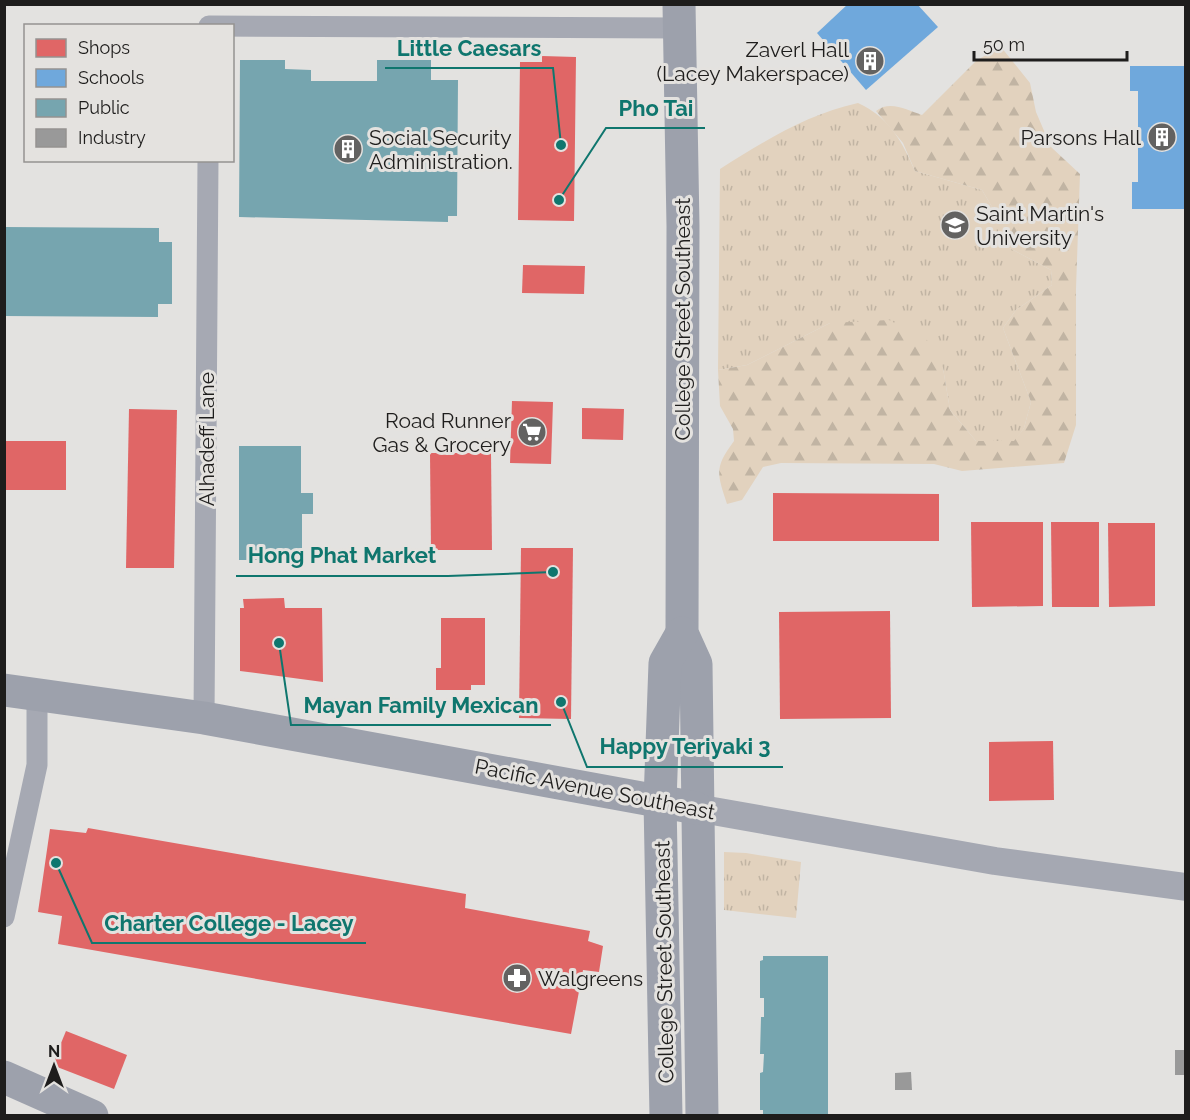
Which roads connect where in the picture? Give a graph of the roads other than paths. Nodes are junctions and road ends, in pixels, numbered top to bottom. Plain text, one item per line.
1 (679, 16) edge
2 (234, 25) edge
3 (208, 162) edge
4 (682, 633) junction
5 (4, 690) edge
6 (37, 695) junction
7 (204, 718) junction
8 (660, 801) junction
9 (696, 808) junction
10 (1185, 887) edge
11 (4, 917) edge
12 (4, 1077) edge
13 (92, 1116) edge
14 (666, 1116) edge
15 (702, 1116) edge

1 - 2 street
1 - 4 main road, College Street Southeast
3 - 7 street, Alhadeff Lane
4 - 8 main road, College Street Southeast
4 - 9 main road, College Street Southeast
5 - 6 main road, Pacific Avenue Southeast
6 - 7 main road, Pacific Avenue Southeast
6 - 11 street
7 - 8 main road, Pacific Avenue Southeast
8 - 9 main road, Pacific Avenue Southeast
8 - 14 main road, College Street Southeast
9 - 10 main road, Pacific Avenue Southeast
9 - 15 main road, College Street Southeast
12 - 13 main road

